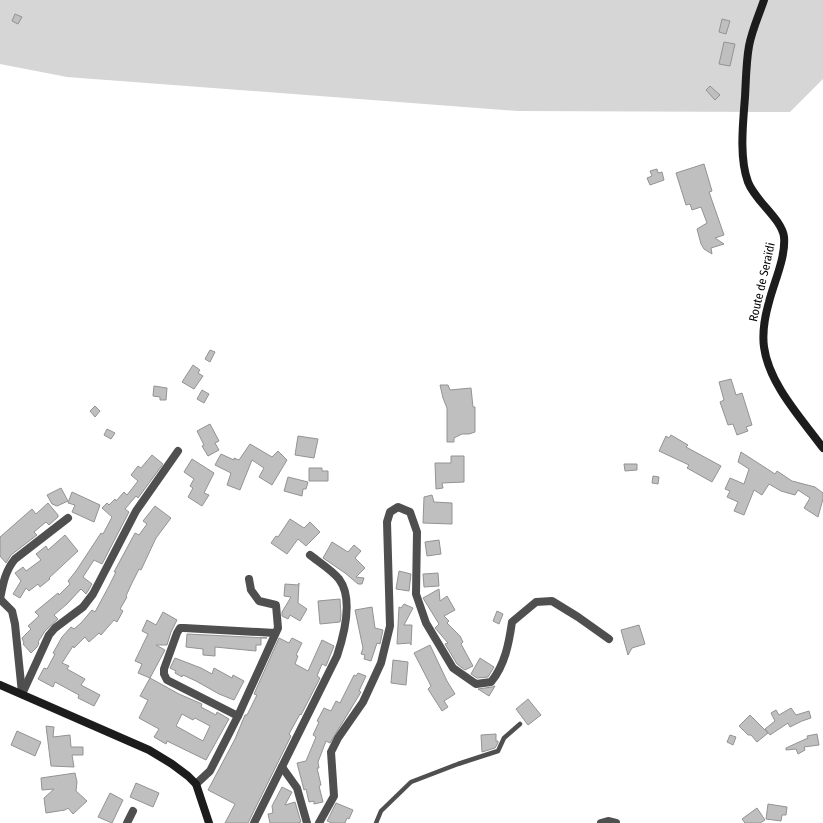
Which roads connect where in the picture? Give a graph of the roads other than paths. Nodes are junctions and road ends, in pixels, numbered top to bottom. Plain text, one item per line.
1 (764, 0) edge
2 (823, 448) edge
3 (178, 451) dead end
4 (68, 518) dead end
5 (310, 555) dead end
6 (249, 579) dead end
7 (0, 599) edge
8 (275, 633) junction
9 (609, 640) dead end
10 (0, 685) edge
11 (22, 694) junction
12 (238, 716) junction
13 (520, 724) dead end
14 (282, 767) junction
15 (196, 784) junction
16 (133, 811) dead end
17 (259, 813) junction
18 (128, 823) edge
19 (209, 823) edge
20 (254, 823) edge
21 (262, 823) edge
22 (307, 823) edge
23 (319, 823) edge
24 (376, 823) edge
25 (601, 823) edge
26 (616, 823) edge

1 - 2 main road, Route de Seraïdi
3 - 11 street
4 - 7 street
5 - 14 street
6 - 8 street
7 - 11 street
8 - 12 street
8 - 12 street
9 - 23 street
10 - 11 main road
11 - 15 main road
12 - 15 street
13 - 24 lane
14 - 17 street
14 - 22 street
15 - 19 main road
16 - 18 street
17 - 20 street
17 - 21 street
25 - 26 street

